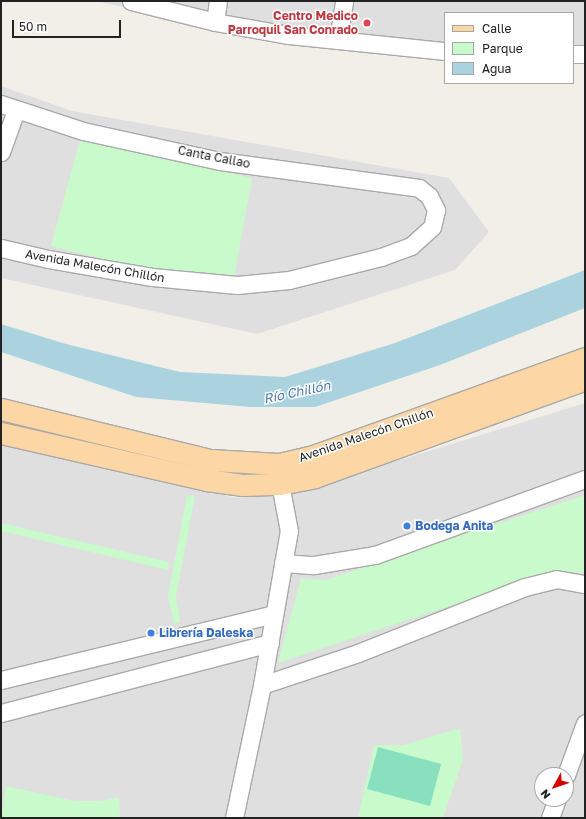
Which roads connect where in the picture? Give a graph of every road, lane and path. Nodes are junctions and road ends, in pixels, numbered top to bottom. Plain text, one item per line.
1 (130, 1) edge
2 (218, 1) edge
3 (344, 1) edge
4 (215, 22) junction
5 (338, 40) junction
6 (444, 51) edge
7 (574, 54) edge
8 (585, 54) edge
9 (9, 107) edge
10 (1, 152) edge
11 (428, 196) joint
12 (1, 248) edge
13 (585, 358) edge
14 (585, 379) edge
15 (1, 409) edge
16 (1, 434) edge
17 (585, 479) edge
18 (280, 484) junction
19 (283, 563) junction
20 (585, 584) edge
21 (274, 614) junction
22 (270, 643) junction
23 (1, 680) edge
24 (262, 685) junction
25 (1, 712) edge
26 (585, 723) edge
27 (569, 767) edge
28 (554, 807) edge
29 (234, 818) edge
30 (550, 818) edge

1 - 4 street
2 - 4 street
3 - 5 street
4 - 5 street
5 - 6 street
7 - 8 street
9 - 10 street
9 - 11 street, Canta Callao
11 - 12 street, Avenida Malecón Chillón
13 - 15 main road, Avenida Malecón Chillón
14 - 18 main road, Avenida Malecón Chillón
16 - 18 main road, Avenida Malecón Chillón
17 - 19 street
18 - 19 street
19 - 21 street
20 - 24 street
21 - 22 street
21 - 23 street
22 - 24 street
22 - 25 street
24 - 29 street
26 - 27 street
28 - 30 street

